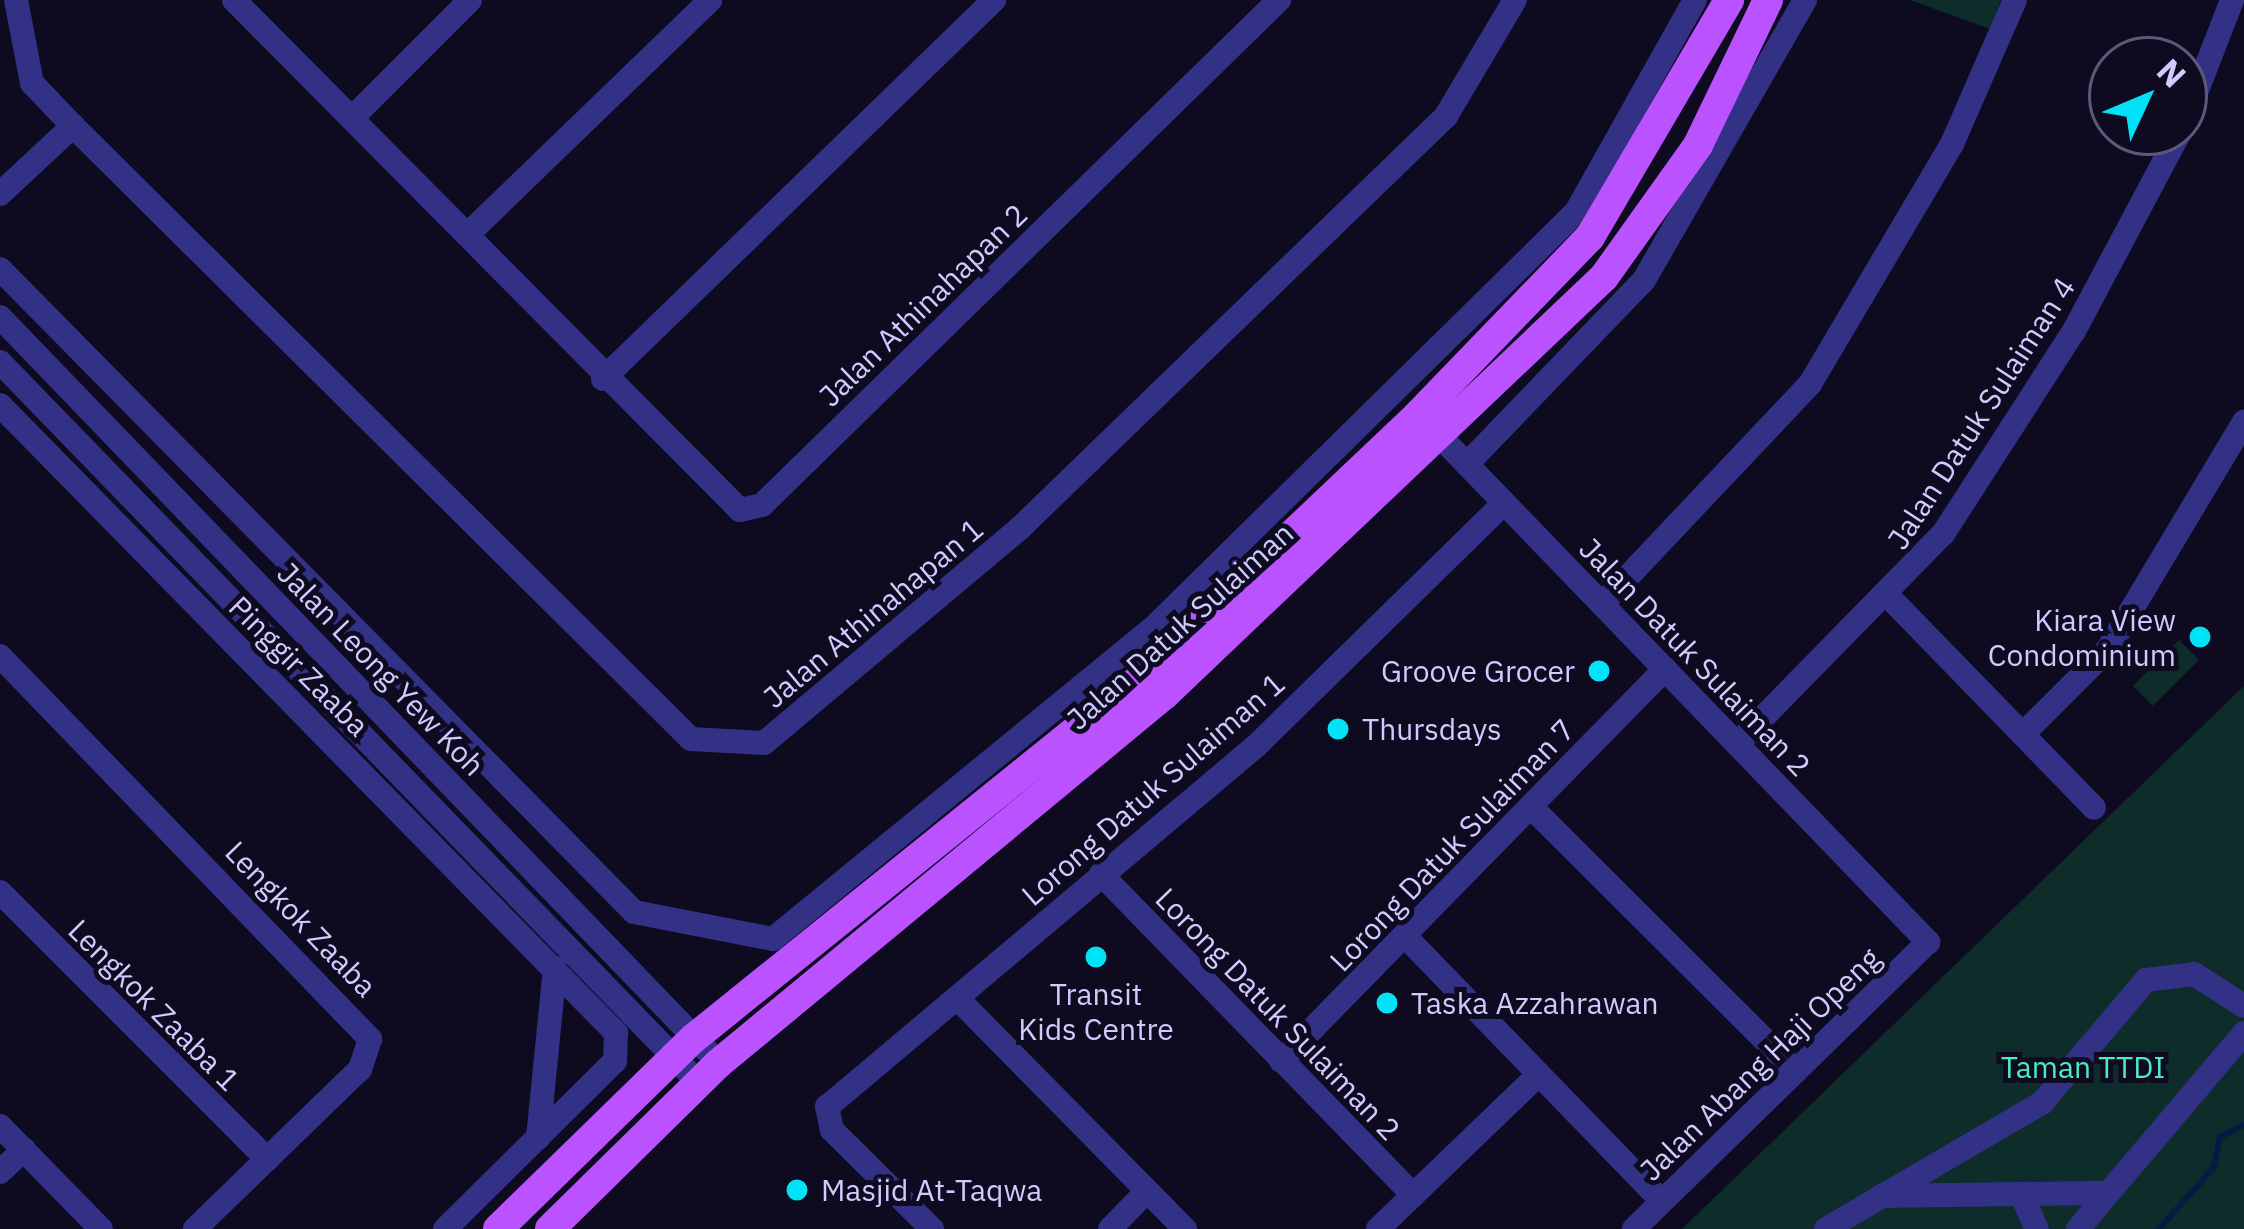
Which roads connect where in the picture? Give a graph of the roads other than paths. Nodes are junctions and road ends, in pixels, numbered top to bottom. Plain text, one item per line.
1 (16, 0) edge
2 (234, 0) edge
3 (470, 0) edge
4 (710, 0) edge
5 (994, 0) edge
6 (1279, 0) edge
7 (1516, 0) edge
8 (1695, 0) edge
9 (1729, 0) edge
10 (1768, 0) edge
11 (1805, 0) edge
12 (2015, 0) edge
13 (2232, 0) edge
14 (2208, 61) edge
15 (1739, 62) junction
16 (1677, 95) junction
17 (352, 118) junction
18 (73, 126) junction
19 (2167, 156) edge
20 (0, 194) edge
21 (467, 236) junction
22 (0, 268) edge
23 (0, 317) edge
24 (0, 362) edge
25 (603, 379) junction
26 (0, 405) edge
27 (2244, 422) edge
28 (1429, 425) junction
29 (1467, 464) junction
30 (1504, 502) junction
31 (1891, 598) junction
32 (1602, 604) junction
33 (0, 656) edge
34 (1665, 669) junction
35 (1051, 734) junction
36 (2023, 734) junction
37 (1737, 744) junction
38 (1531, 807) junction
39 (2094, 808) dead end
40 (1101, 874) junction
41 (0, 892) edge
42 (702, 925) joint
43 (1405, 936) junction
44 (1928, 942) joint
45 (555, 968) junction
46 (957, 998) junction
47 (2244, 1006) edge
48 (2244, 1033) edge
49 (684, 1047) junction
50 (1281, 1061) junction
51 (1796, 1071) junction
52 (708, 1072) junction
53 (1539, 1074) junction
54 (0, 1126) edge
55 (538, 1138) junction
56 (23, 1150) junction
57 (267, 1160) junction
58 (0, 1172) edge
59 (1147, 1191) junction
60 (2106, 1193) junction
61 (1413, 1195) junction
62 (1879, 1196) junction
63 (2023, 1198) junction
64 (1662, 1202) junction
65 (101, 1229) edge
66 (195, 1229) edge
67 (445, 1229) edge
68 (498, 1229) edge
69 (550, 1229) edge
70 (932, 1229) edge
71 (1110, 1229) edge
72 (1185, 1229) edge
73 (1378, 1229) edge
74 (1634, 1229) edge
75 (1826, 1229) edge
76 (2037, 1229) edge
77 (2078, 1229) edge

1 - 18 street, Jalan Athinahapan 1
2 - 17 street, Jalan Athinahapan 2
3 - 17 street
4 - 21 street
5 - 25 street
6 - 25 street, Jalan Athinahapan 2
7 - 18 street, Jalan Athinahapan 1
8 - 35 street, Jalan Datuk Sulaiman
9 - 16 main road, Jalan Datuk Sulaiman
10 - 15 main road, Jalan Datuk Sulaiman
11 - 29 street
12 - 32 street
13 - 14 street, Jalan Datuk Sulaiman 4
15 - 16 main road
15 - 28 main road, Jalan Datuk Sulaiman
16 - 28 main road, Jalan Datuk Sulaiman
17 - 21 street, Jalan Athinahapan 2
18 - 20 street
19 - 31 street, Jalan Datuk Sulaiman 4
21 - 25 street, Jalan Athinahapan 2
22 - 42 street, Jalan Leong Yew Koh
23 - 49 street, Jalan Leong Yew Koh
24 - 49 street, Jalan Leong Yew Koh
26 - 45 street, Pinggir Zaaba
27 - 36 street
28 - 29 street, Jalan Datuk Sulaiman 2
28 - 35 main road, Jalan Datuk Sulaiman
28 - 52 main road, Jalan Datuk Sulaiman
29 - 30 street, Jalan Datuk Sulaiman 2
30 - 32 street, Jalan Datuk Sulaiman 2
30 - 40 street, Lorong Datuk Sulaiman 1
31 - 36 street
31 - 37 street, Jalan Datuk Sulaiman 4
32 - 34 street, Jalan Datuk Sulaiman 2
33 - 57 street, Lengkok Zaaba
34 - 37 street, Jalan Datuk Sulaiman 2
34 - 38 street, Lorong Datuk Sulaiman 7
35 - 42 street, Jalan Datuk Sulaiman
35 - 49 main road, Jalan Datuk Sulaiman
36 - 39 street
37 - 44 street, Jalan Datuk Sulaiman 2
38 - 43 street, Lorong Datuk Sulaiman 7
38 - 51 street
40 - 46 street, Lorong Datuk Sulaiman 1
40 - 50 street, Lorong Datuk Sulaiman 2
41 - 57 street, Lengkok Zaaba 1
43 - 50 street, Lorong Datuk Sulaiman 7
43 - 53 street
44 - 51 street, Jalan Abang Haji Openg
45 - 55 street
45 - 55 street, Pinggir Zaaba
46 - 59 street
46 - 70 street, Lorong Datuk Sulaiman 1
47 - 62 street
48 - 60 street
49 - 52 street, Jalan Leong Yew Koh
49 - 68 main road, Jalan Datuk Sulaiman
50 - 61 street, Lorong Datuk Sulaiman 2
51 - 64 street, Jalan Abang Haji Openg
52 - 69 main road, Jalan Datuk Sulaiman
53 - 61 street
53 - 64 street
54 - 56 street
55 - 67 street, Pinggir Zaaba
56 - 58 street
56 - 65 street
57 - 66 street, Lengkok Zaaba
59 - 71 street
59 - 72 street
60 - 63 street
60 - 77 street
61 - 73 street
62 - 63 street
62 - 75 street
63 - 76 street
64 - 74 street, Jalan Abang Haji Openg

